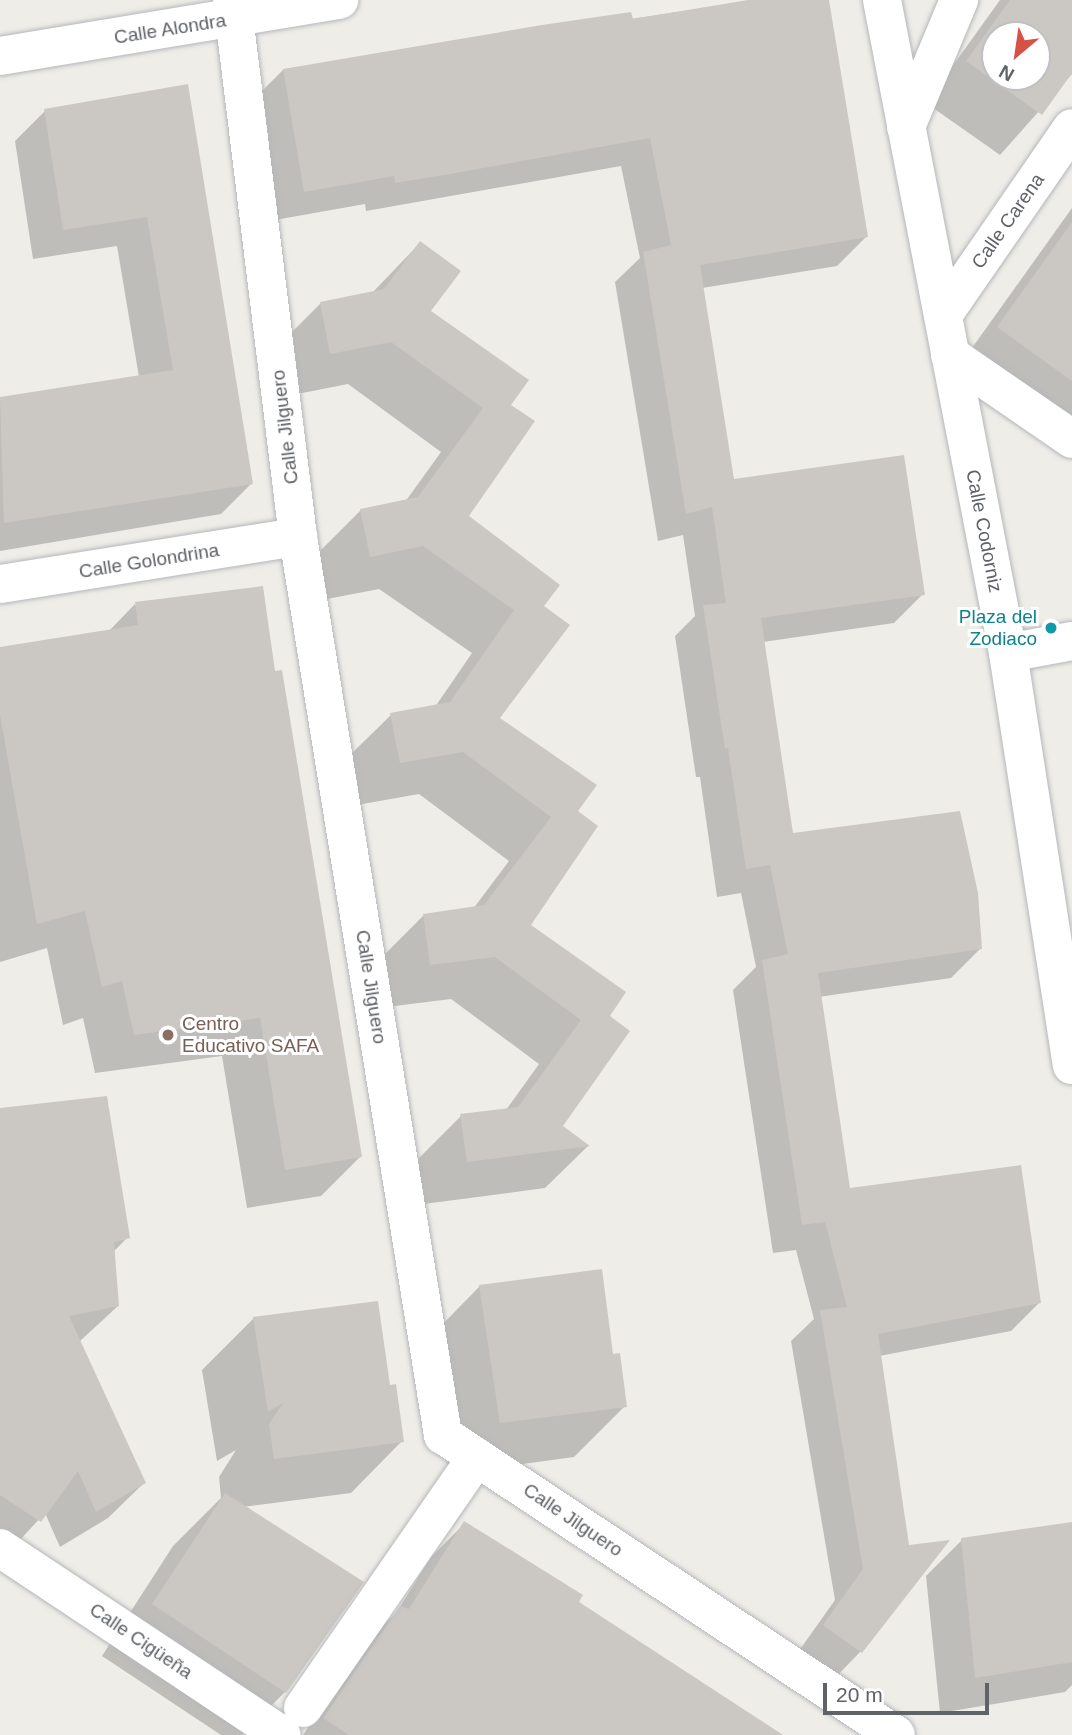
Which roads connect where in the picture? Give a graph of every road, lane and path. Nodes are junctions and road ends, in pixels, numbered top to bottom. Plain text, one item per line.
1 (339, 0) edge
2 (882, 0) edge
3 (959, 0) edge
4 (234, 9) edge
5 (0, 56) edge
6 (906, 127) junction
7 (1072, 128) edge
8 (943, 315) junction
9 (950, 355) junction
10 (1071, 435) edge
11 (298, 537) junction
12 (0, 584) edge
13 (1072, 641) edge
14 (1008, 653) junction
15 (1072, 1065) edge
16 (477, 1457) junction
17 (0, 1548) edge
18 (292, 1721) edge
19 (896, 1735) edge

1 - 4 street, Calle Alondra
2 - 6 street, Calle Codorniz
3 - 6 street
4 - 5 street, Calle Alondra
4 - 11 street, Calle Jilguero
6 - 8 street, Calle Codorniz
7 - 8 street, Calle Carena
8 - 9 street, Calle Codorniz
9 - 10 street
9 - 14 street, Calle Codorniz
11 - 12 street, Calle Golondrina
11 - 16 street, Calle Jilguero
13 - 14 street
14 - 15 street, Calle Codorniz
16 - 18 street
16 - 19 street, Calle Jilguero
17 - 18 street, Calle Cigüeña

